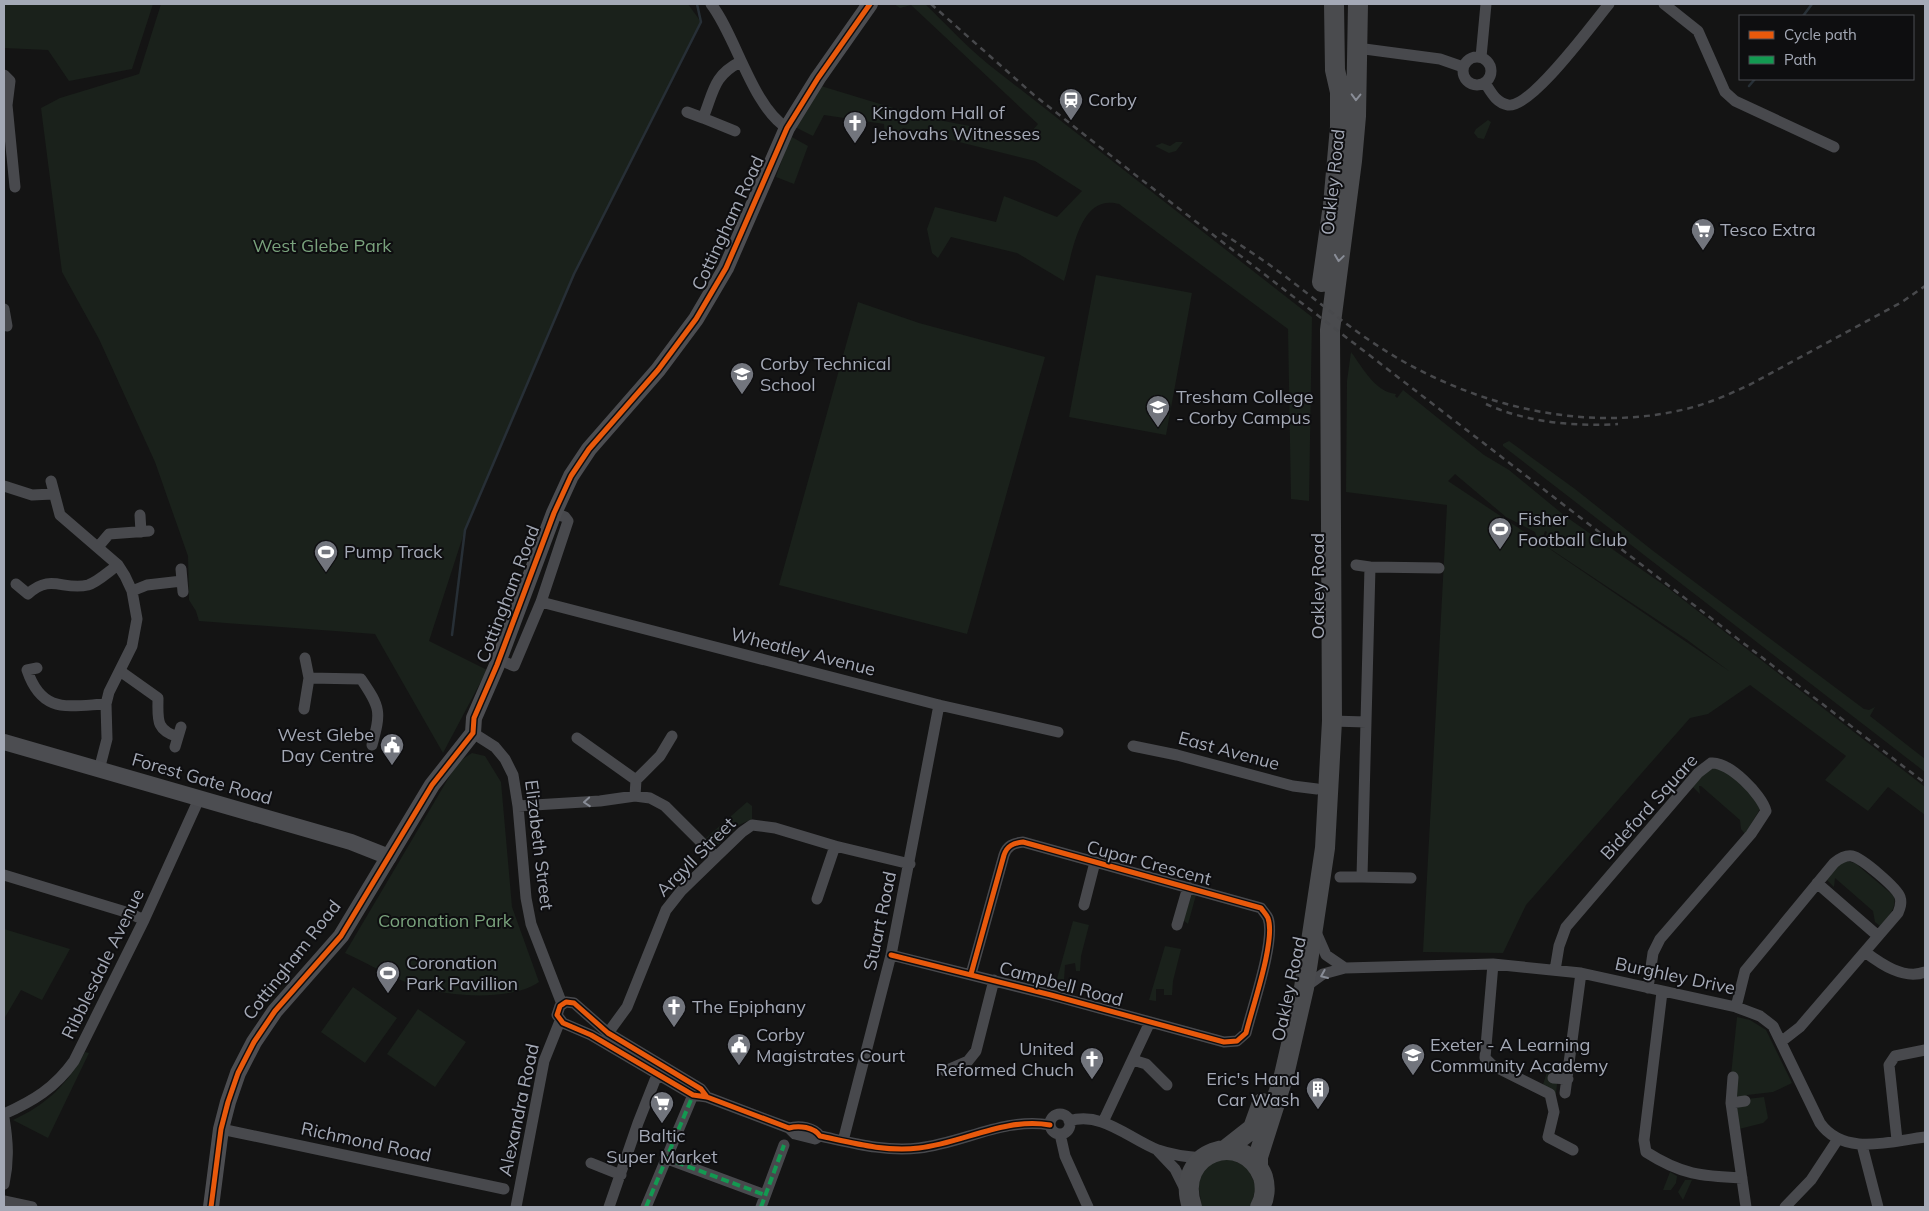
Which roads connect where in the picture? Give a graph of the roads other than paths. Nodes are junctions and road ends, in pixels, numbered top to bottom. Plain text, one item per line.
1 (711, 4) edge
2 (870, 4) edge
3 (1334, 4) edge
4 (1358, 4) edge
5 (1486, 4) edge
6 (1609, 4) edge
7 (1664, 4) edge
8 (1333, 32) junction
9 (1357, 48) junction
10 (1481, 57) junction
11 (740, 62) junction
12 (1463, 67) junction
13 (4, 75) edge
14 (1484, 82) junction
15 (1340, 92) junction
16 (687, 112) dead end
17 (703, 118) junction
18 (787, 128) junction
19 (735, 131) dead end
20 (1834, 147) dead end
21 (18, 179) dead end
22 (4, 308) edge
23 (7, 326) dead end
24 (51, 481) dead end
25 (4, 486) edge
26 (53, 494) junction
27 (554, 513) junction
28 (140, 515) dead end
29 (98, 547) junction
30 (118, 565) junction
31 (1356, 565) dead end
32 (1370, 567) junction
33 (1439, 568) dead end
34 (182, 569) dead end
35 (16, 584) dead end
36 (132, 591) junction
37 (540, 602) junction
38 (305, 658) dead end
39 (507, 663) dead end
40 (37, 668) dead end
41 (120, 671) junction
42 (309, 678) junction
43 (106, 704) junction
44 (939, 705) junction
45 (304, 709) dead end
46 (1332, 721) junction
47 (1366, 722) junction
48 (1058, 732) dead end
49 (473, 733) junction
50 (672, 736) dead end
51 (178, 737) dead end
52 (578, 738) dead end
53 (4, 742) edge
54 (372, 745) dead end
55 (1132, 746) dead end
56 (99, 770) junction
57 (636, 780) junction
58 (1317, 789) junction
59 (635, 796) junction
60 (199, 799) junction
61 (518, 806) junction
62 (835, 846) junction
63 (388, 857) junction
64 (716, 857) junction
65 (1095, 862) junction
66 (910, 864) junction
67 (4, 875) edge
68 (1340, 877) dead end
69 (1362, 877) junction
70 (1411, 878) dead end
71 (1817, 883) junction
72 (1188, 886) junction
73 (818, 899) dead end
74 (1084, 905) dead end
75 (144, 920) junction
76 (1177, 925) dead end
77 (1314, 930) junction
78 (1878, 936) junction
79 (1865, 952) junction
80 (891, 955) junction
81 (1493, 964) junction
82 (1345, 968) junction
83 (1555, 970) junction
84 (1925, 972) edge
85 (1581, 973) junction
86 (971, 974) junction
87 (994, 980) junction
88 (1304, 988) junction
89 (1648, 988) junction
90 (1662, 992) junction
91 (562, 1004) junction
92 (1736, 1007) junction
93 (579, 1008) junction
94 (1150, 1022) junction
95 (564, 1023) junction
96 (608, 1033) junction
97 (1782, 1040) junction
98 (1224, 1042) joint
99 (1925, 1050) edge
100 (1133, 1060) junction
101 (949, 1064) dead end
102 (657, 1075) junction
103 (1733, 1077) dead end
104 (1553, 1078) dead end
105 (1568, 1079) junction
106 (1167, 1085) dead end
107 (1565, 1092) dead end
108 (693, 1095) junction
109 (707, 1097) junction
110 (1746, 1101) dead end
111 (1731, 1103) junction
112 (4, 1114) edge
113 (4, 1118) edge
114 (1069, 1122) junction
115 (1103, 1122) junction
116 (1050, 1125) junction
117 (221, 1129) junction
118 (1060, 1134) junction
119 (1925, 1137) edge
120 (1838, 1139) junction
121 (1897, 1140) junction
122 (843, 1141) junction
123 (784, 1145) dead end
124 (1862, 1145) junction
125 (1157, 1149) junction
126 (1225, 1150) junction
127 (1573, 1150) dead end
128 (665, 1158) junction
129 (1203, 1158) junction
130 (591, 1162) dead end
131 (1258, 1167) junction
132 (621, 1175) junction
133 (1742, 1178) junction
134 (4, 1184) edge
135 (504, 1189) dead end
136 (765, 1195) junction
137 (4, 1201) edge
138 (1190, 1201) edge
139 (32, 1207) edge
140 (211, 1207) edge
141 (516, 1207) edge
142 (609, 1207) edge
143 (646, 1207) edge
144 (761, 1207) edge
145 (1088, 1207) edge
146 (1260, 1207) edge
147 (1746, 1207) edge
148 (1785, 1207) edge
149 (1878, 1207) edge

1 - 11 street
2 - 18 street, Cottingham Road
3 - 8 highway, Oakley Road
4 - 9 highway, Oakley Road
5 - 10 street
6 - 14 street
7 - 20 street
8 - 9 highway
8 - 15 highway, Oakley Road
9 - 12 street
9 - 15 highway
9 -> 46 highway, Oakley Road
10 - 12 street
10 - 14 street
11 - 17 street
11 - 18 street
12 - 14 street
13 - 21 street
15 - 58 highway, Oakley Road
16 - 17 street
17 - 19 street
18 - 27 street, Cottingham Road
22 - 23 street
24 - 26 street
25 - 26 street
26 - 29 street
27 - 37 street
27 - 49 street, Cottingham Road
28 - 29 street
29 - 30 street
30 - 35 street
30 - 36 street
31 - 32 street
32 - 33 street
32 - 47 street
34 - 36 street
36 - 41 street
37 - 39 street
37 - 44 street, Wheatley Avenue
38 - 42 street
40 - 43 street
41 - 43 street
41 - 51 street
42 - 45 street
42 - 54 street
43 - 56 street
44 - 48 street, Wheatley Avenue
44 - 66 street, Stuart Road
46 - 47 street
46 - 77 highway, Oakley Road
47 - 69 street
49 - 61 street, Elizabeth Street
49 - 63 street, Cottingham Road
50 - 57 street
52 - 57 street
53 - 56 street, Forest Gate Road
55 - 58 street, East Avenue
56 - 60 street, Forest Gate Road
57 - 59 street
58 - 126 highway, Oakley Road
59 -> 61 street
59 - 64 street
60 - 63 street, Forest Gate Road
60 - 75 street, Ribblesdale Avenue
61 - 91 street, Elizabeth Street
62 - 64 street, Argyll Street
62 - 66 street, Argyll Street
62 - 73 street
63 - 117 street, Cottingham Road
64 - 96 street, Argyll Street
65 - 72 street, Cupar Crescent
65 - 74 street, Cupar Crescent
65 - 86 street, Cupar Crescent
66 - 80 street, Stuart Road
67 - 75 street
68 - 69 street
69 - 70 street
71 - 78 street
71 - 78 street
71 - 92 street
72 - 76 street, Cupar Crescent
72 - 98 street, Cupar Crescent
75 - 112 street, Ribblesdale Avenue
77 - 82 street
77 - 88 highway, Oakley Road
78 - 79 street
79 - 84 street
79 - 97 street
80 - 86 street, Campbell Road
80 - 122 street, Stuart Road
81 - 82 street, Burghley Drive
81 - 83 street, Burghley Drive
81 - 127 street
82 -> 88 street, Burghley Drive
83 - 85 street, Burghley Drive
83 - 89 street, Bideford Square
85 - 89 street, Burghley Drive
85 - 105 street
86 - 87 street, Campbell Road
87 - 94 street, Campbell Road
87 - 101 street
88 - 131 highway, Oakley Road
89 - 90 street, Burghley Drive
90 - 92 street, Burghley Drive
90 - 133 street
91 - 93 street
91 - 95 street
92 - 97 street, Burghley Drive
93 - 95 street
93 - 96 street
94 - 98 street, Campbell Road
94 - 100 street
95 - 102 street
95 - 141 street, Alexandra Road
96 - 109 street
97 - 120 street, Burghley Drive
99 - 121 street
100 - 106 street
100 - 115 street
102 - 108 street
102 - 132 street
103 - 111 street
104 - 105 street
105 - 107 street
108 - 109 street
108 - 128 street
109 - 122 street
110 - 111 street
111 - 133 street
113 - 134 street
114 - 115 street
114 - 116 street
114 - 118 street
115 - 125 street
116 - 118 street
116 - 122 street
117 - 135 street, Richmond Road
117 - 140 street, Cottingham Road
118 - 145 street
119 - 121 street, Burghley Drive
120 - 124 street, Burghley Drive
120 - 148 street
121 - 124 street, Burghley Drive
123 - 136 street
124 - 149 street
125 - 129 street
125 - 138 street
126 - 129 highway, Oakley Road
126 - 131 highway
128 - 136 street
128 - 143 street
129 - 138 highway
130 - 132 street
131 - 146 highway
132 - 142 street
133 - 147 street
136 - 144 street
137 - 139 street

